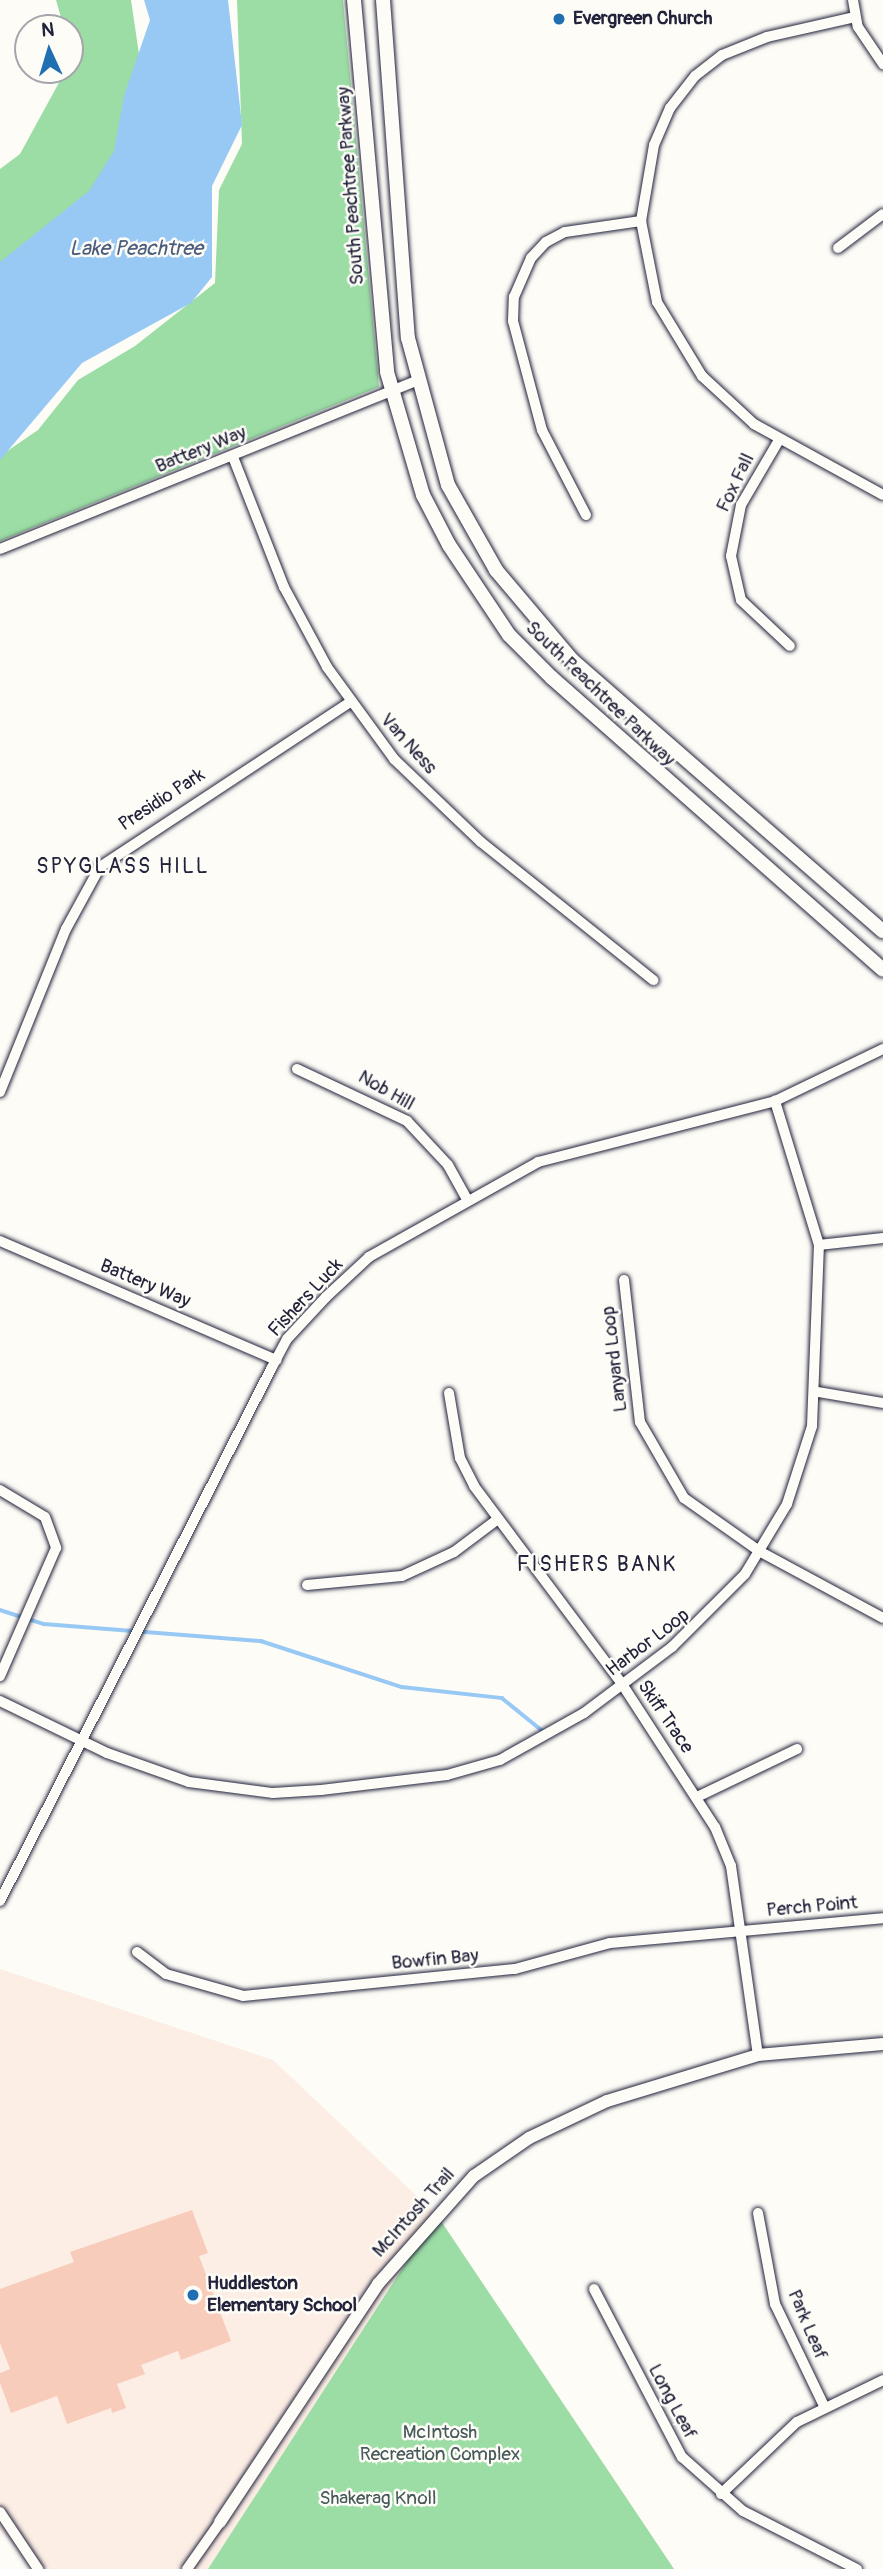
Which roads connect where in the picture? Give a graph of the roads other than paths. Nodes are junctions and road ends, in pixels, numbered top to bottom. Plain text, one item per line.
1 (354, 0) edge
2 (386, 0) edge
3 (853, 0) edge
4 (855, 17) junction
5 (883, 64) edge
6 (883, 214) edge
7 (641, 221) junction
8 (838, 248) dead end
9 (415, 381) junction
10 (391, 391) junction
11 (779, 440) junction
12 (233, 457) junction
13 (883, 495) edge
14 (586, 515) dead end
15 (0, 549) edge
16 (790, 646) dead end
17 (350, 702) junction
18 (883, 931) edge
19 (883, 970) edge
20 (653, 980) dead end
21 (883, 1049) edge
22 (297, 1069) dead end
23 (0, 1092) edge
24 (775, 1101) junction
25 (466, 1198) junction
26 (883, 1238) edge
27 (0, 1241) edge
28 (819, 1245) junction
29 (624, 1280) dead end
30 (276, 1360) junction
31 (818, 1392) junction
32 (449, 1393) dead end
33 (883, 1403) edge
34 (0, 1490) edge
35 (498, 1519) junction
36 (759, 1551) junction
37 (307, 1586) dead end
38 (883, 1618) edge
39 (0, 1676) edge
40 (622, 1684) junction
41 (0, 1702) edge
42 (85, 1742) junction
43 (796, 1749) dead end
44 (697, 1797) junction
45 (0, 1901) edge
46 (883, 1918) edge
47 (743, 1931) junction
48 (137, 1952) dead end
49 (883, 2044) edge
50 (758, 2055) junction
51 (758, 2213) dead end
52 (594, 2289) dead end
53 (883, 2380) edge
54 (824, 2406) junction
55 (721, 2494) junction
56 (0, 2512) edge
57 (220, 2522) joint
58 (38, 2569) edge
59 (187, 2569) edge
60 (857, 2569) edge

1 - 10 main road, South Peachtree Parkway
2 - 9 main road, South Peachtree Parkway
3 - 4 street
4 - 5 street
4 - 7 street
6 - 8 street
7 - 11 street
7 - 14 street
9 - 10 street, Battery Way
9 - 18 main road, South Peachtree Parkway
10 - 12 street, Battery Way
10 - 19 main road, South Peachtree Parkway
11 - 13 street
11 - 16 street, Fox Fall
12 - 15 street, Battery Way
12 - 17 street, Van Ness
17 - 20 street, Van Ness
17 - 23 street, Presidio Park
21 - 24 street, Fishers Luck
22 - 25 street, Nob Hill
24 - 25 street, Fishers Luck
24 - 28 street, Harbor Loop
25 - 30 street, Fishers Luck
26 - 28 street
27 - 30 street, Battery Way
28 - 31 street, Harbor Loop
29 - 36 street, Lanyard Loop
30 - 42 street, Fishers Luck
31 - 33 street
31 - 36 street, Harbor Loop
32 - 35 street, Skiff Trace
34 - 39 street
35 - 37 street
35 - 40 street, Skiff Trace
36 - 38 street, Lanyard Loop
36 - 40 street, Harbor Loop
40 - 42 street, Harbor Loop
40 - 44 street, Skiff Trace
41 - 42 street, Harbor Loop
42 - 45 street, Fishers Luck
43 - 44 street
44 - 47 street, Skiff Trace
46 - 47 street, Perch Point
47 - 48 street, Bowfin Bay
47 - 50 street, Skiff Trace
49 - 50 street, McIntosh Trail
50 - 57 street, McIntosh Trail
51 - 54 street, Park Leaf
52 - 55 street, Long Leaf
53 - 54 street
54 - 55 street
55 - 60 street, Long Leaf
56 - 58 street
57 - 59 street, McIntosh Trail

